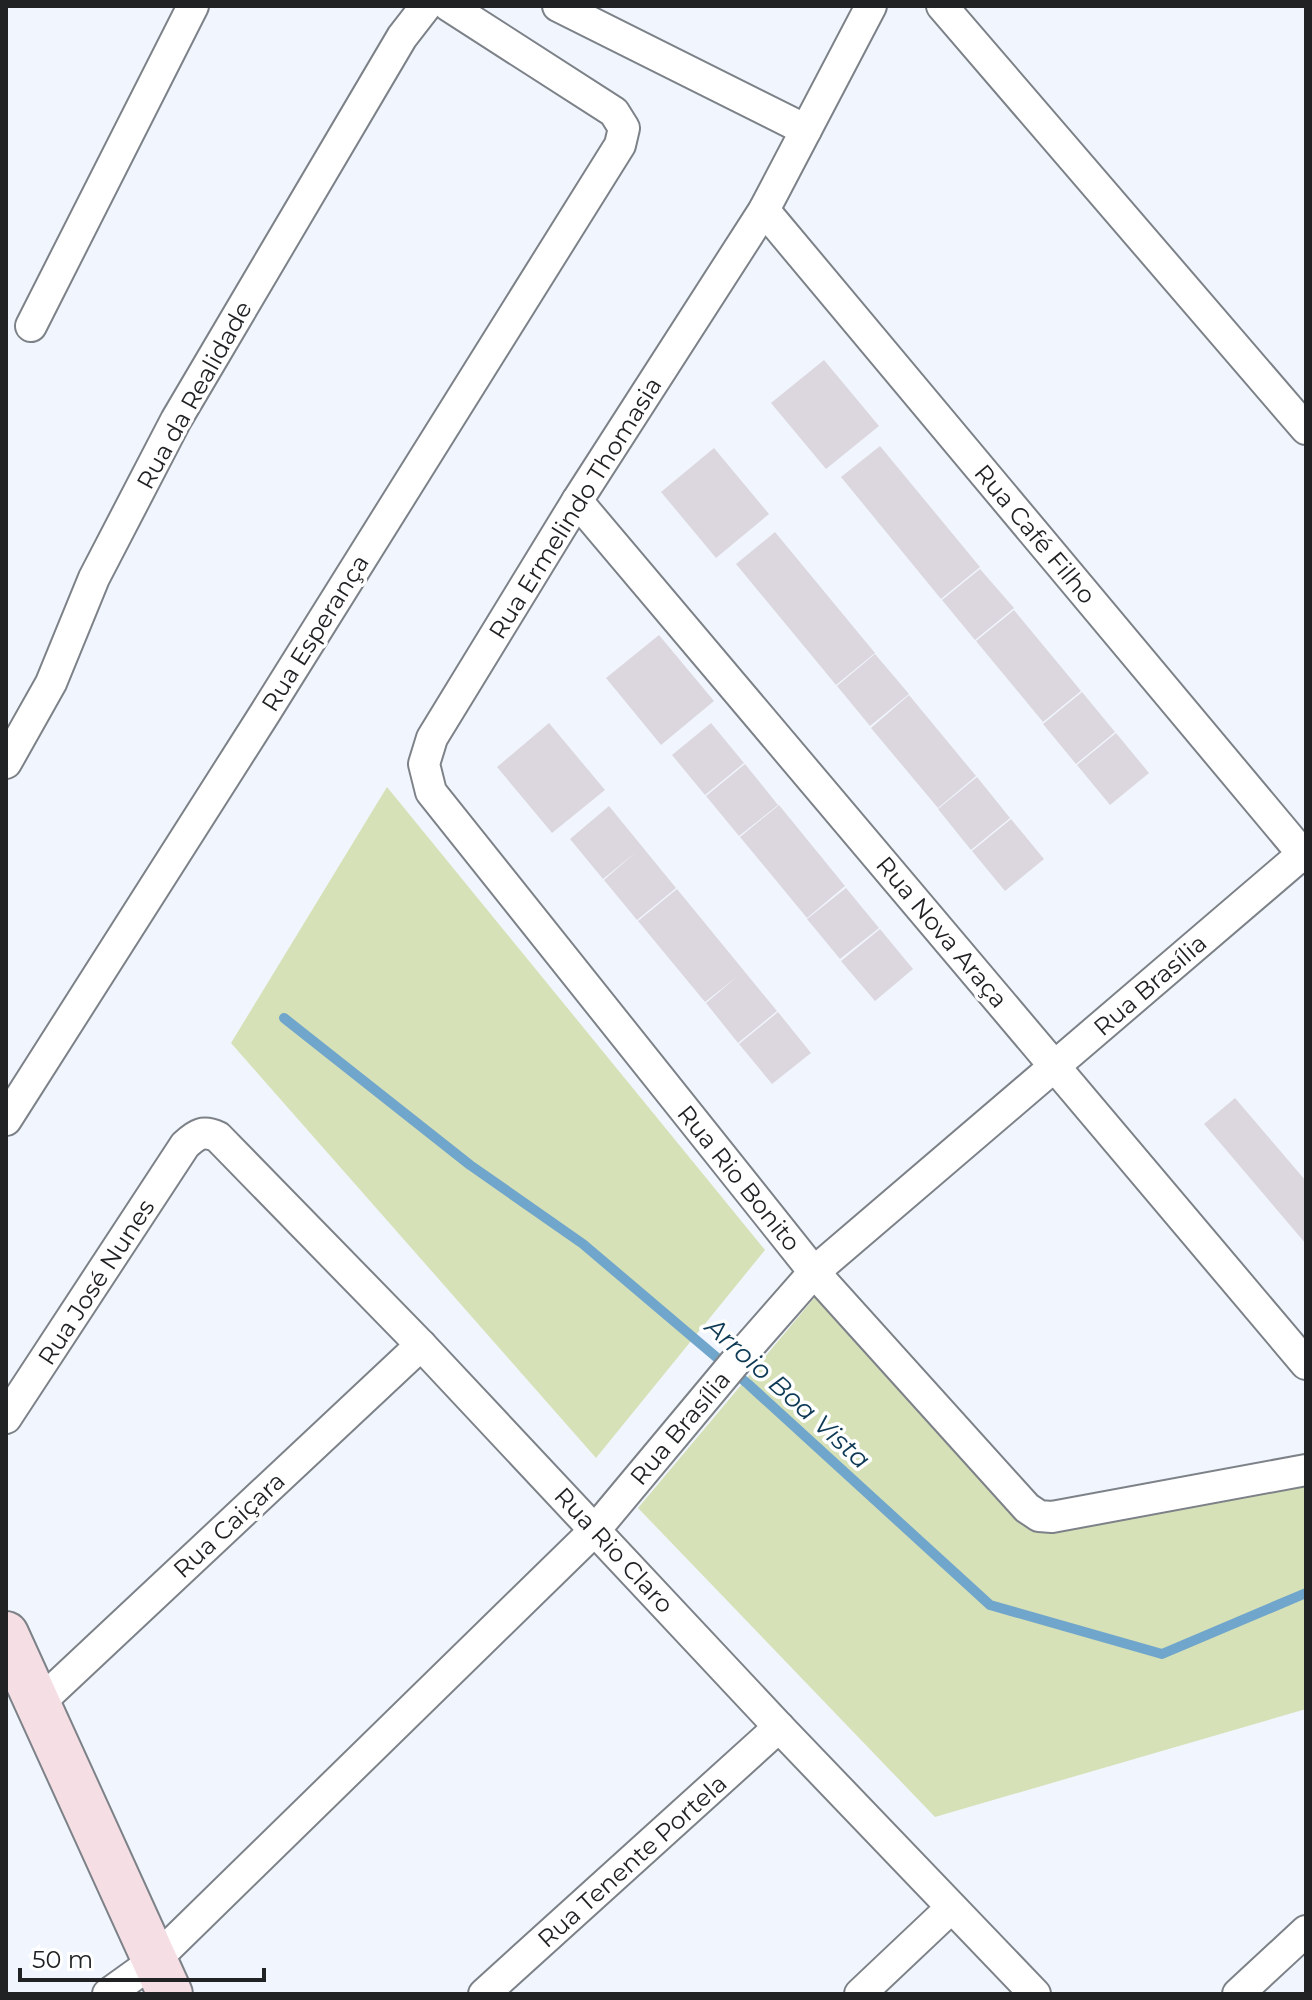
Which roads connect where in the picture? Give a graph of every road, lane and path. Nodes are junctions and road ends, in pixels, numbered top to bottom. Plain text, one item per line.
1 (193, 6) edge
2 (426, 6) edge
3 (449, 6) edge
4 (558, 6) edge
5 (871, 6) edge
6 (942, 6) edge
7 (806, 130) junction
8 (764, 210) junction
9 (31, 326) dead end
10 (1306, 429) edge
11 (577, 501) junction
12 (6, 763) edge
13 (447, 814) joint
14 (1305, 854) edge
15 (1055, 1066) junction
16 (6, 1120) edge
17 (185, 1145) joint
18 (814, 1272) junction
19 (421, 1345) junction
20 (1306, 1364) edge
21 (6, 1418) edge
22 (1306, 1470) edge
23 (595, 1530) junction
24 (6, 1634) edge
25 (38, 1704) junction
26 (779, 1727) junction
27 (951, 1908) junction
28 (1306, 1931) edge
29 (162, 1978) edge
30 (108, 1994) edge
31 (484, 1994) edge
32 (860, 1994) edge
33 (1035, 1994) edge
34 (1238, 1994) edge

1 - 9 street
2 - 12 street, Rua da Realidade
3 - 16 street, Rua Esperança
4 - 7 street
5 - 7 street, Rua Ermelindo Thomasia
6 - 10 street
7 - 8 street, Rua Ermelindo Thomasia
8 - 11 street, Rua Ermelindo Thomasia
8 - 14 street, Rua Café Filho
11 - 13 street, Rua Ermelindo Thomasia
11 - 15 street, Rua Nova Araça
13 - 18 street, Rua Rio Bonito
14 - 15 street, Rua Brasília
15 - 18 street, Rua Brasília
15 - 20 street, Rua Nova Araça
17 - 19 street, Rua Rio Claro
17 - 21 street, Rua José Nunes
18 - 22 street, Rua Rio Bonito
18 - 23 street, Rua Brasília
19 - 23 street, Rua Rio Claro
19 - 25 street, Rua Caiçara
23 - 26 street, Rua Rio Claro
23 - 29 street, Rua Brasília
24 - 25 main road
25 - 29 main road
26 - 27 street, Rua Rio Claro
26 - 31 street, Rua Tenente Portela
27 - 32 street
27 - 33 street, Rua Rio Claro
28 - 34 street
29 - 30 street, Rua Brasília

